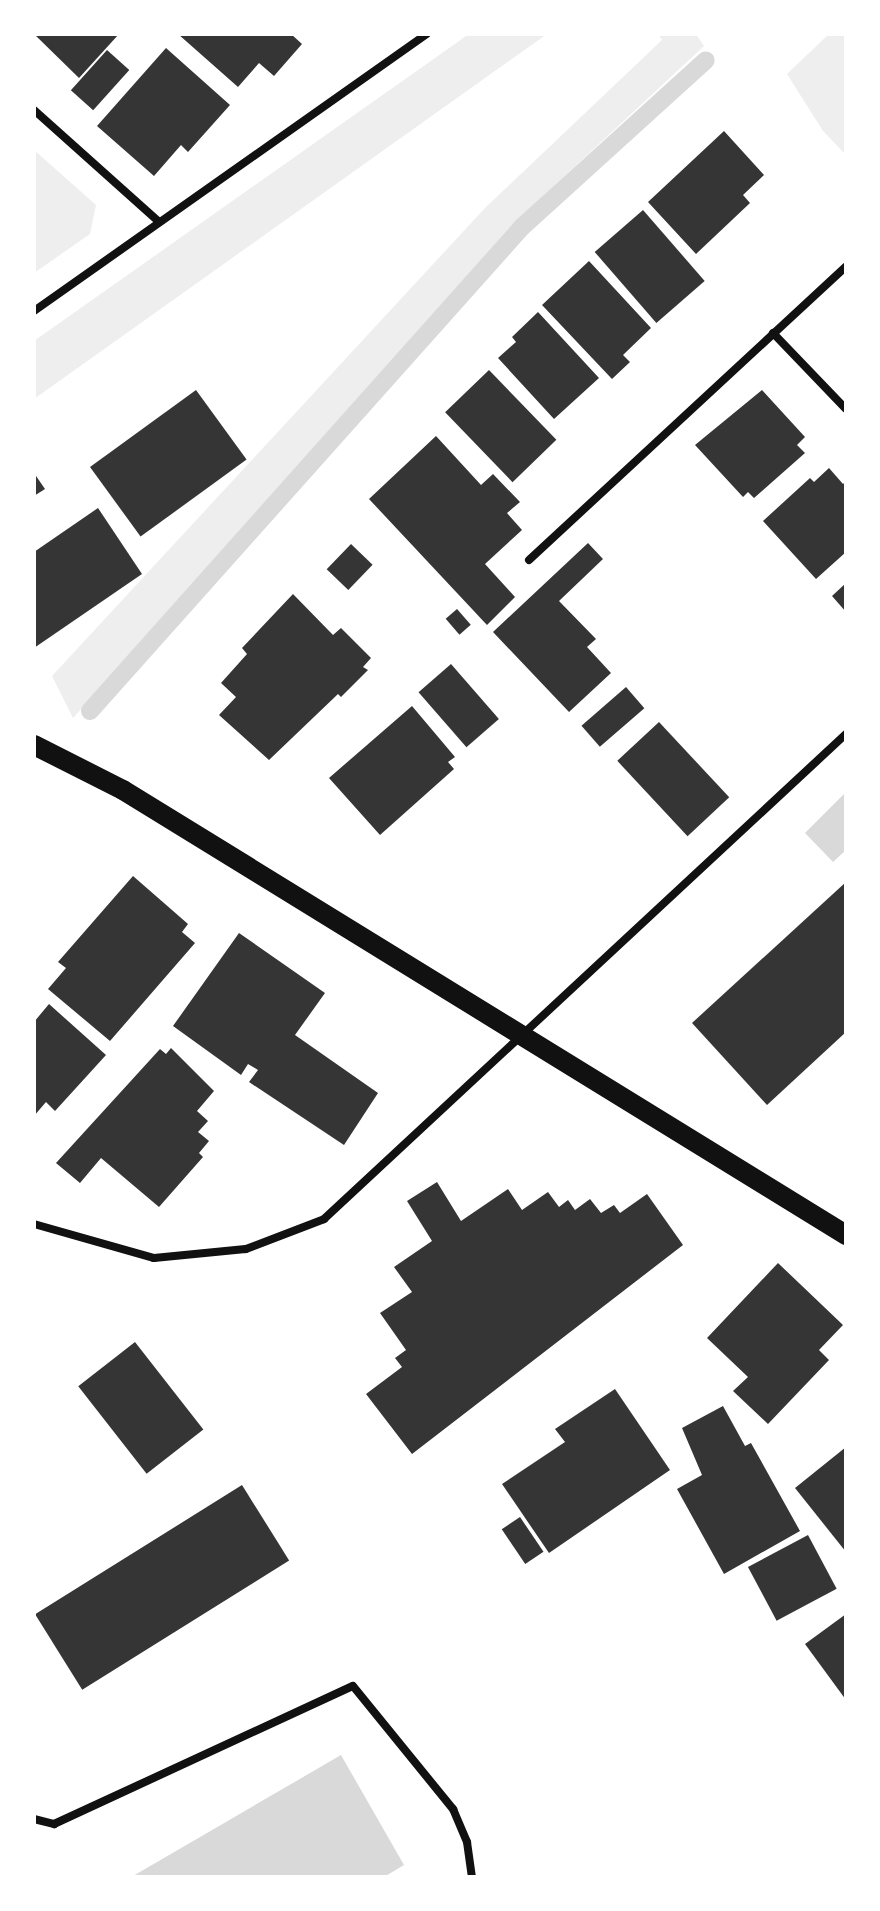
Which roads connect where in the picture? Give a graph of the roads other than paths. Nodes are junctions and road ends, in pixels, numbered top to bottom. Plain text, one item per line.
1 (427, 34) edge
2 (34, 110) edge
3 (158, 221) junction
4 (846, 266) edge
5 (34, 311) edge
6 (773, 333) junction
7 (846, 409) edge
8 (529, 560) dead end
9 (846, 734) edge
10 (40, 748) edge
11 (526, 1033) junction
12 (34, 1224) edge
13 (846, 1235) edge
14 (34, 1819) edge
15 (472, 1877) edge

1 - 3 street
2 - 3 street
3 - 5 street
4 - 6 street
6 - 7 street
6 - 8 street
9 - 11 street
10 - 11 main road
11 - 12 street
11 - 13 main road
14 - 15 street

